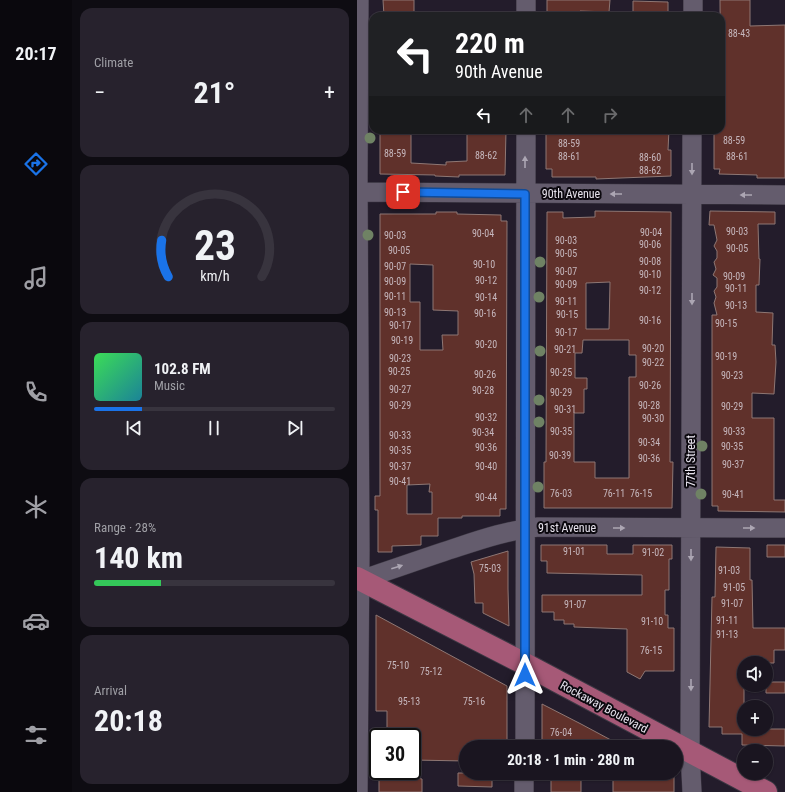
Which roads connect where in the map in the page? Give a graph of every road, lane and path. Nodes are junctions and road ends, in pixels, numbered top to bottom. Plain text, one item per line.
1 (359, 0) edge
2 (526, 0) edge
3 (693, 0) edge
4 (526, 12) edge
5 (693, 12) edge
6 (526, 134) edge
7 (692, 134) edge
8 (358, 192) edge
9 (525, 194) junction
10 (692, 194) junction
11 (785, 195) edge
12 (525, 528) junction
13 (691, 528) junction
14 (785, 528) edge
15 (358, 580) edge
16 (525, 664) junction
17 (525, 740) edge
18 (690, 752) junction
19 (525, 780) edge
20 (358, 792) edge
21 (524, 792) edge
22 (691, 792) edge
23 (766, 792) edge

1 - 8 street
2 - 4 street
3 - 5 street
9 -> 6 street
7 -> 10 street, 77th Street
8 - 9 street, 90th Avenue
8 - 15 street
10 -> 9 street, 90th Avenue
9 - 12 street
11 -> 10 street, 90th Avenue
10 -> 13 street, 77th Street
12 -> 13 street, 91st Avenue
15 -> 12 street, 91st Avenue
12 - 16 street
13 -> 14 street, 91st Avenue
13 -> 18 street, 77th Street
15 - 16 main road, Rockaway Boulevard
15 - 20 street
16 - 17 street
16 - 18 main road, Rockaway Boulevard
18 - 22 street, 77th Street
18 - 23 main road, Rockaway Boulevard
19 - 21 street

